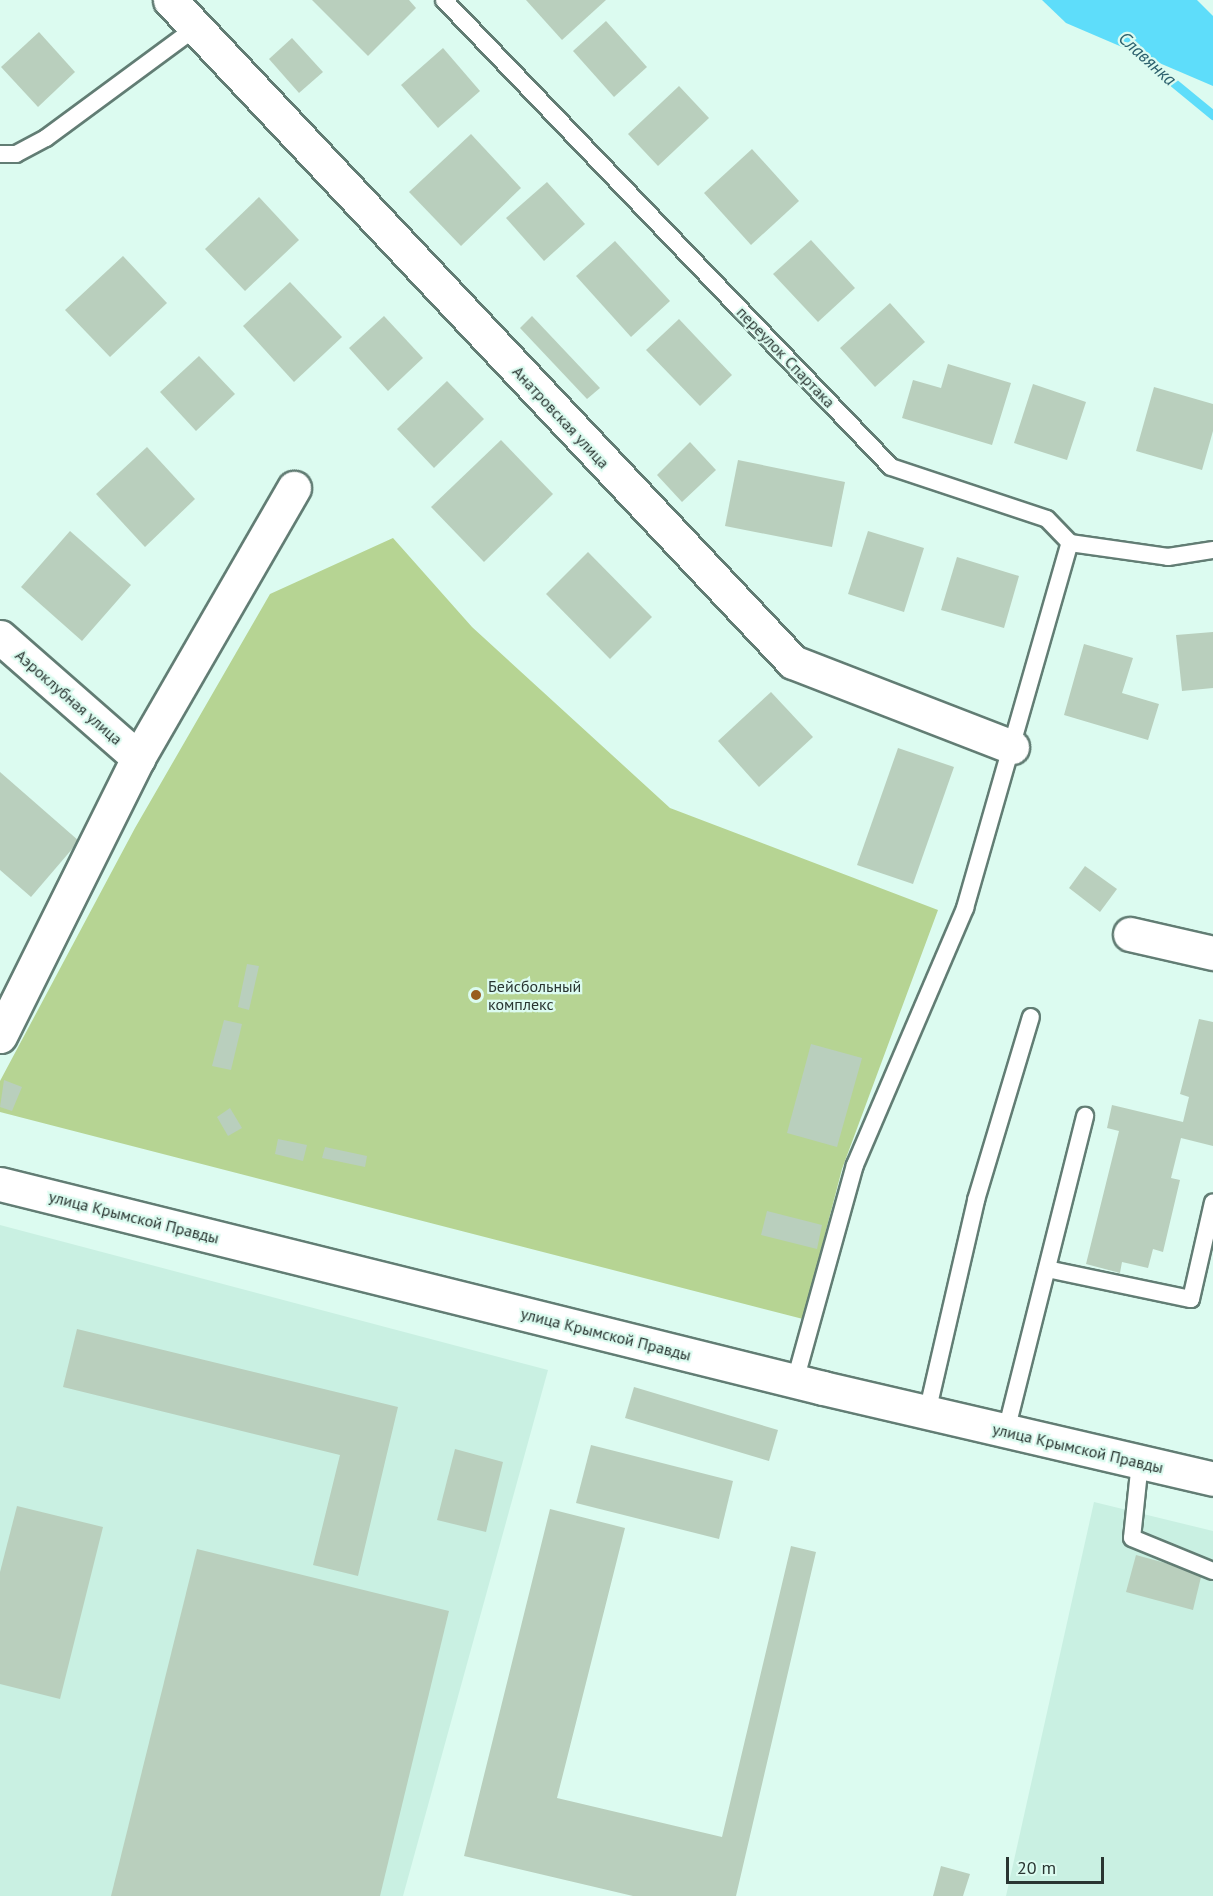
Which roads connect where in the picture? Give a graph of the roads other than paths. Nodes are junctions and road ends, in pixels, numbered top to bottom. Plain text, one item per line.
1 (170, 0) edge
2 (444, 0) edge
3 (195, 28) junction
4 (0, 154) edge
5 (294, 488) dead end
6 (1070, 543) junction
7 (1213, 550) edge
8 (0, 637) edge
9 (1012, 747) junction
10 (138, 758) junction
11 (1130, 934) dead end
12 (1213, 953) edge
13 (1031, 1017) dead end
14 (0, 1036) edge
15 (1085, 1116) dead end
16 (0, 1184) edge
17 (1213, 1202) edge
18 (1047, 1269) junction
19 (795, 1381) junction
20 (927, 1413) junction
21 (1006, 1431) junction
22 (1140, 1462) junction
23 (1213, 1479) edge
24 (1213, 1571) edge

1 - 3 street, Анатровская улица
2 - 6 lane, переулок Спартака
3 - 4 lane
3 - 9 street, Анатровская улица
5 - 10 street
6 - 7 lane
6 - 9 lane
8 - 10 street, Аэроклубная улица
9 - 19 lane
10 - 14 street
11 - 12 street
13 - 20 lane
15 - 18 lane
16 - 19 street, улица Крымской Правды
17 - 18 lane
18 - 21 lane
19 - 20 street, улица Крымской Правды
20 - 21 street, улица Крымской Правды
21 - 22 street, улица Крымской Правды
22 - 23 street, улица Крымской Правды
22 - 24 lane

